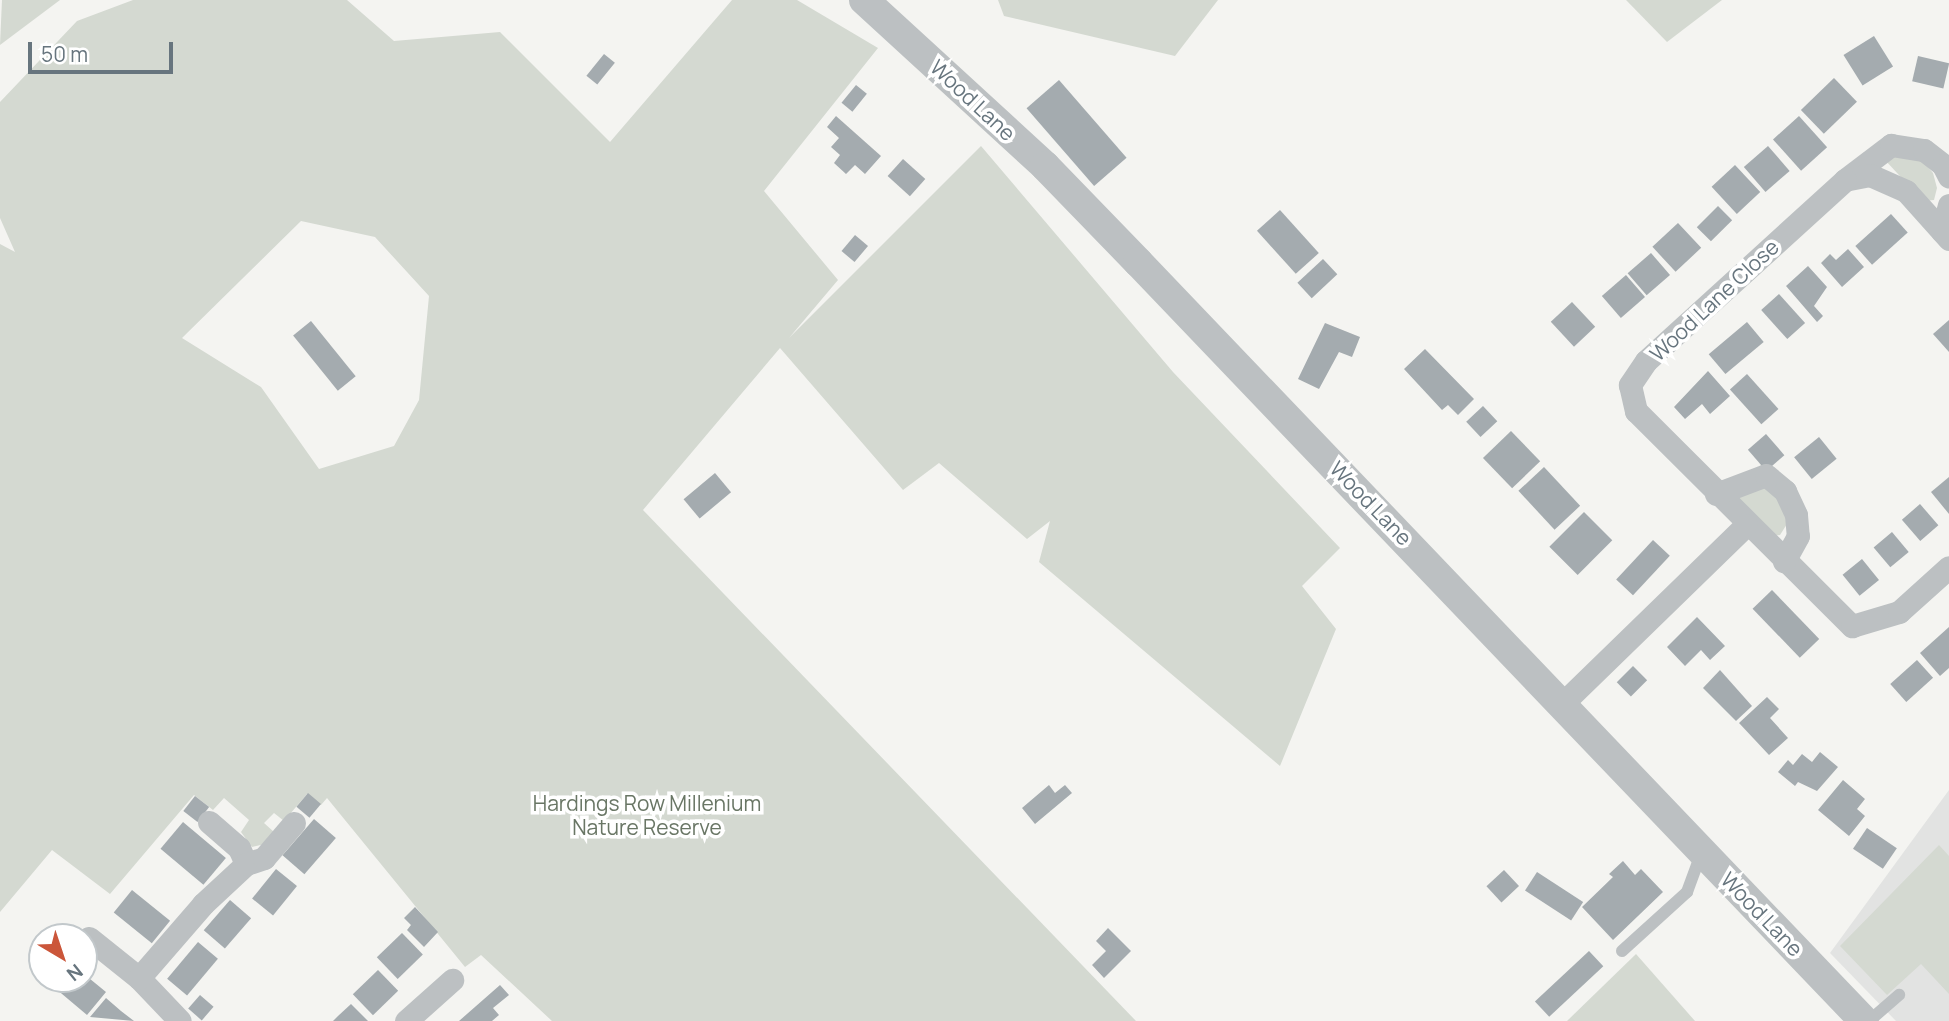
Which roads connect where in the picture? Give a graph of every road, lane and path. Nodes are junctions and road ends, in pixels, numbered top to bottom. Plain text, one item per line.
1 (864, 0) edge
2 (1949, 177) edge
3 (1845, 180) junction
4 (1949, 205) edge
5 (1945, 235) edge
6 (1716, 494) junction
7 (1746, 525) junction
8 (1784, 561) junction
9 (1949, 567) edge
10 (1563, 704) junction
11 (209, 822) dead end
12 (294, 823) dead end
13 (1702, 850) junction
14 (246, 864) junction
15 (98, 945) edge
16 (1622, 951) dead end
17 (139, 978) junction
18 (452, 980) dead end
19 (1899, 995) dead end
20 (180, 1021) edge
21 (406, 1021) edge
22 (1867, 1021) edge

1 - 10 street, Wood Lane
2 - 3 street, Wood Lane Close
3 - 5 street
3 - 6 street, Wood Lane Close
4 - 5 street
6 - 7 street, Wood Lane Close
6 - 8 street
7 - 8 street, Wood Lane Close
7 - 10 street
8 - 9 street, Wood Lane Close
10 - 13 street, Wood Lane
11 - 14 street
12 - 14 street
13 - 16 lane
13 - 22 street, Wood Lane
14 - 17 street
15 - 17 street
17 - 20 street
18 - 21 street
19 - 22 lane

